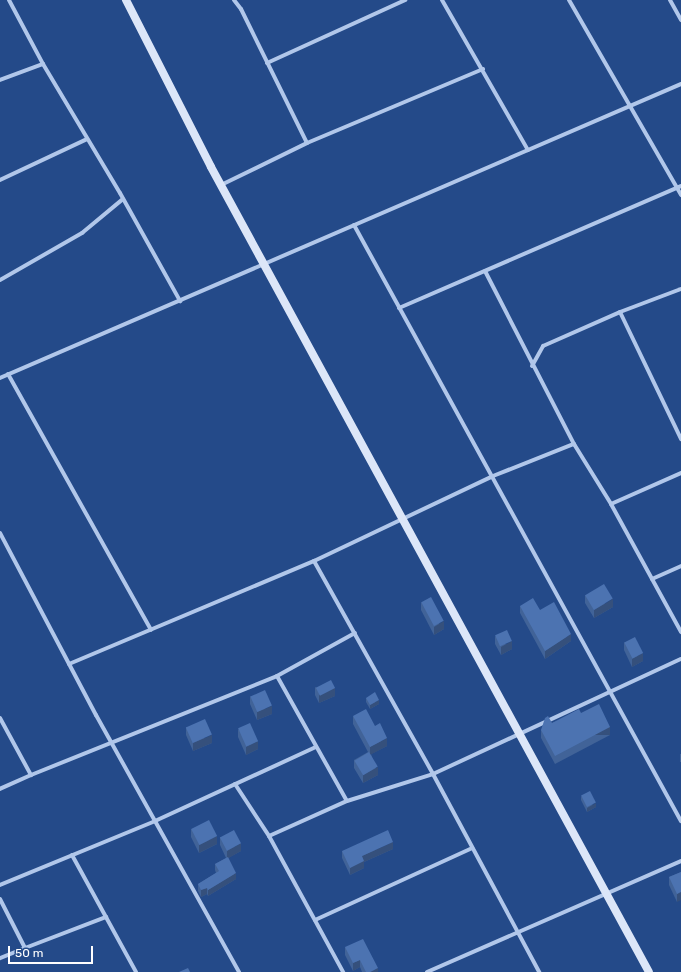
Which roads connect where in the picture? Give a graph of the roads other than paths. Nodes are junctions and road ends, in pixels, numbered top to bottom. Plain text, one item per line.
1 (9, 0) edge
2 (126, 0) edge
3 (234, 0) edge
4 (405, 0) edge
5 (442, 0) edge
6 (570, 0) edge
7 (670, 0) edge
8 (681, 20) edge
9 (267, 63) junction
10 (43, 64) junction
11 (483, 69) junction
12 (0, 80) edge
13 (681, 84) edge
14 (630, 106) junction
15 (87, 139) junction
16 (307, 143) junction
17 (528, 150) junction
18 (0, 180) edge
19 (221, 185) junction
20 (679, 186) edge
21 (681, 195) edge
22 (123, 199) junction
23 (354, 225) junction
24 (264, 265) junction
25 (485, 271) junction
26 (0, 280) edge
27 (681, 289) edge
28 (180, 301) junction
29 (399, 308) junction
30 (620, 312) junction
31 (532, 366) junction
32 (8, 374) junction
33 (0, 378) edge
34 (681, 439) edge
35 (574, 444) junction
36 (681, 473) edge
37 (493, 476) junction
38 (611, 504) junction
39 (402, 518) junction
40 (0, 534) edge
41 (314, 561) junction
42 (681, 566) edge
43 (652, 579) junction
44 (151, 630) junction
45 (681, 632) edge
46 (355, 633) junction
47 (681, 659) edge
48 (69, 664) junction
49 (277, 676) junction
50 (610, 692) junction
51 (0, 718) edge
52 (518, 733) junction
53 (112, 742) junction
54 (316, 747) junction
55 (433, 774) junction
56 (31, 775) junction
57 (235, 784) junction
58 (0, 789) edge
59 (347, 801) junction
60 (155, 821) junction
61 (681, 821) edge
62 (269, 836) junction
63 (472, 848) junction
64 (72, 855) junction
65 (681, 861) edge
66 (0, 885) edge
67 (605, 894) junction
68 (0, 899) edge
69 (106, 917) junction
70 (315, 920) junction
71 (518, 932) junction
72 (25, 948) junction
73 (0, 958) edge
74 (136, 972) edge
75 (239, 972) edge
76 (343, 972) edge
77 (427, 972) edge
78 (539, 972) edge
79 (649, 972) edge

1 - 10 street
2 - 19 street
3 - 9 street
4 - 9 street
5 - 11 street
6 - 14 street
7 - 8 street
9 - 16 street
10 - 12 street
10 - 15 street
11 - 16 street
11 - 17 street
13 - 14 street
14 - 17 street
14 - 20 street
15 - 18 street
15 - 22 street
16 - 19 street
17 - 23 street
19 - 24 street
20 - 21 street
20 - 25 street
22 - 26 street
22 - 28 street
23 - 24 street
23 - 29 street
24 - 28 street
24 - 39 street
25 - 29 street
25 - 31 street
27 - 30 street
28 - 32 street
29 - 37 street
30 - 31 street
30 - 34 street
31 - 35 street
32 - 33 street
32 - 44 street
35 - 37 street
35 - 38 street
36 - 38 street
37 - 39 street
37 - 50 street
38 - 43 street
39 - 41 street
39 - 52 street
40 - 48 street
41 - 44 street
41 - 46 street
42 - 43 street
43 - 45 street
44 - 48 street
46 - 49 street
46 - 55 street
47 - 50 street
48 - 53 street
49 - 53 street
49 - 54 street
50 - 52 street
50 - 61 street
51 - 56 street
52 - 55 street
52 - 67 street
53 - 56 street
53 - 60 street
54 - 57 street
54 - 59 street
55 - 59 street
55 - 63 street
56 - 58 street
57 - 60 street
57 - 62 street
59 - 62 street
60 - 64 street
60 - 75 street
62 - 70 street
63 - 70 street
63 - 71 street
64 - 66 street
64 - 69 street
65 - 67 street
67 - 71 street
67 - 79 street
68 - 72 street
69 - 72 street
69 - 74 street
70 - 76 street
71 - 77 street
71 - 78 street
72 - 73 street

